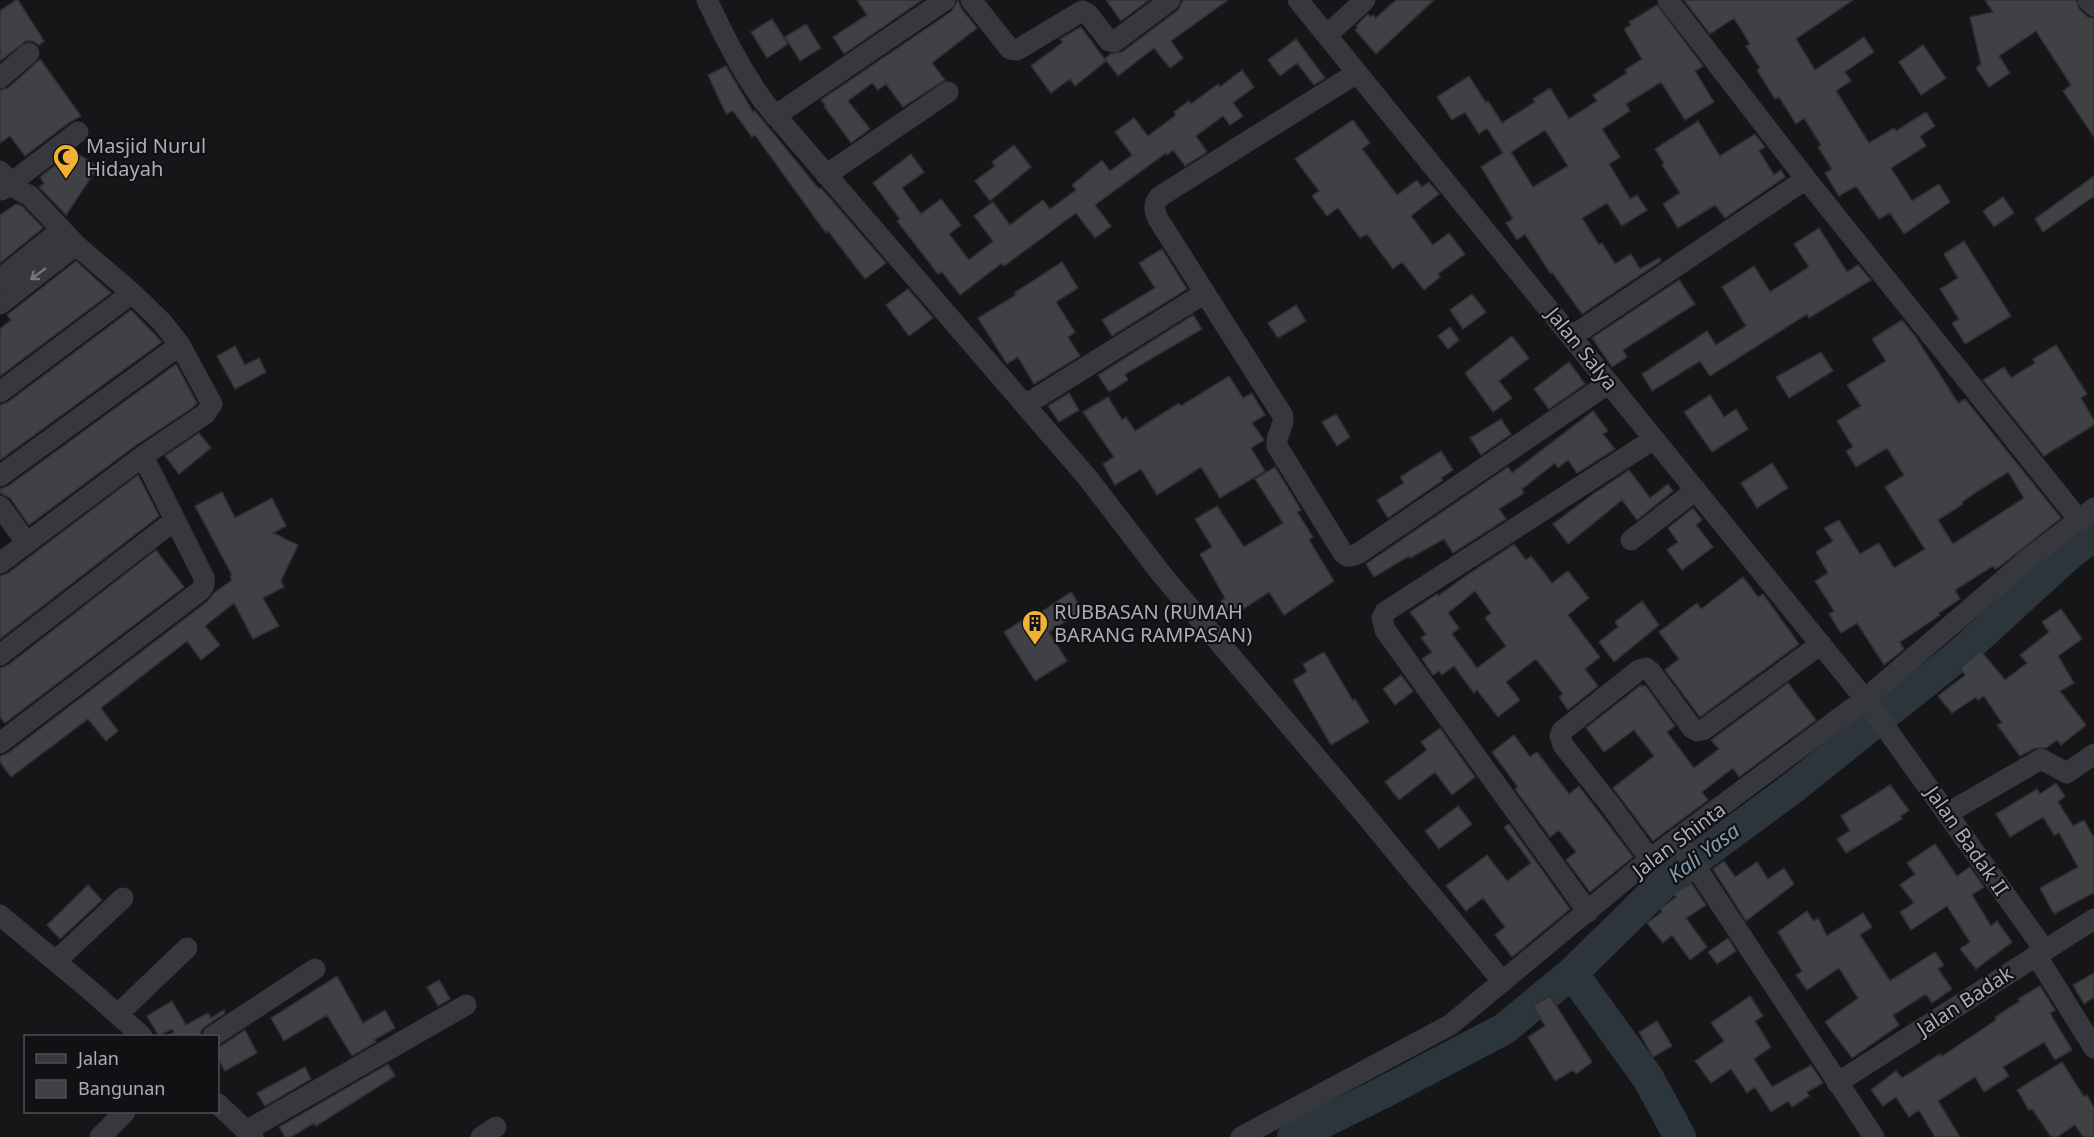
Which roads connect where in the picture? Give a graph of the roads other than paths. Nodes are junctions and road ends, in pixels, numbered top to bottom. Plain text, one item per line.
1 (945, 0) edge
2 (971, 0) edge
3 (1170, 0) edge
4 (1298, 0) edge
5 (1365, 0) edge
6 (1668, 0) edge
7 (2088, 0) edge
8 (712, 2) edge
9 (2094, 6) edge
10 (1327, 35) junction
11 (29, 53) dead end
12 (1357, 73) junction
13 (0, 78) edge
14 (948, 92) dead end
15 (775, 116) junction
16 (78, 132) dead end
17 (0, 154) edge
18 (826, 175) junction
19 (1806, 179) junction
20 (8, 180) edge
21 (61, 230) junction
22 (76, 245) junction
23 (0, 279) edge
24 (132, 293) junction
25 (1205, 293) junction
26 (0, 304) edge
27 (1572, 337) junction
28 (180, 345) junction
29 (1609, 383) junction
30 (0, 392) edge
31 (1025, 405) junction
32 (1654, 439) junction
33 (143, 456) junction
34 (0, 476) edge
35 (1696, 490) junction
36 (0, 506) edge
37 (2086, 514) edge
38 (175, 520) junction
39 (1631, 540) dead end
40 (26, 542) junction
41 (0, 563) edge
42 (1821, 644) junction
43 (0, 655) edge
44 (1869, 704) junction
45 (0, 743) edge
46 (2094, 754) edge
47 (1948, 813) junction
48 (1679, 841) junction
49 (1650, 860) junction
50 (123, 898) dead end
51 (1588, 912) junction
52 (0, 915) edge
53 (2094, 919) edge
54 (187, 948) dead end
55 (2040, 952) junction
56 (56, 961) junction
57 (315, 969) dead end
58 (1503, 982) junction
59 (466, 1005) dead end
60 (118, 1014) junction
61 (141, 1035) edge
62 (215, 1035) edge
63 (2094, 1048) edge
64 (1837, 1083) junction
65 (219, 1105) edge
66 (124, 1113) edge
67 (249, 1134) edge
68 (99, 1137) edge
69 (1241, 1137) edge
70 (1874, 1137) edge

1 - 15 street
2 - 3 street
4 - 10 street, Jalan Salya
5 - 10 street
6 - 19 street
7 - 9 street
8 - 15 street
10 - 12 street, Jalan Salya
11 - 13 street
12 - 25 street
12 - 27 street, Jalan Salya
14 - 18 street
15 - 18 street
16 - 20 street
17 - 20 street
18 - 31 street
19 - 27 street
19 - 37 street
20 - 21 street
21 - 22 street
21 - 23 street
22 - 24 street
22 -> 26 street
24 - 28 street
24 - 30 street
25 - 29 street
25 - 31 street
27 - 29 street, Jalan Salya
28 - 33 street
28 - 34 street
29 - 32 street, Jalan Salya
31 - 58 street
32 - 35 street, Jalan Salya
32 - 51 street
33 - 38 street
33 - 40 street
35 - 39 street
35 - 42 street, Jalan Salya
36 - 40 street
37 - 44 street, Jalan Shinta
38 - 43 street
38 - 45 street
40 - 41 street
42 - 44 street, Jalan Salya
42 - 49 street
44 - 47 street, Jalan Badak II
44 - 48 street, Jalan Shinta
46 - 47 street
47 - 55 street, Jalan Badak II
48 - 49 street, Jalan Shinta
48 - 64 street
49 - 51 street, Jalan Shinta
50 - 56 street
51 - 58 street, Jalan Shinta
52 - 56 street
53 - 55 street, Jalan Badak
54 - 60 street
55 - 63 street, Jalan Badak II
55 - 64 street, Jalan Badak
56 - 60 street
57 - 62 street
58 - 69 street, Jalan Shinta
59 - 67 street
60 - 61 street
64 - 70 street
65 - 67 street
66 - 68 street

